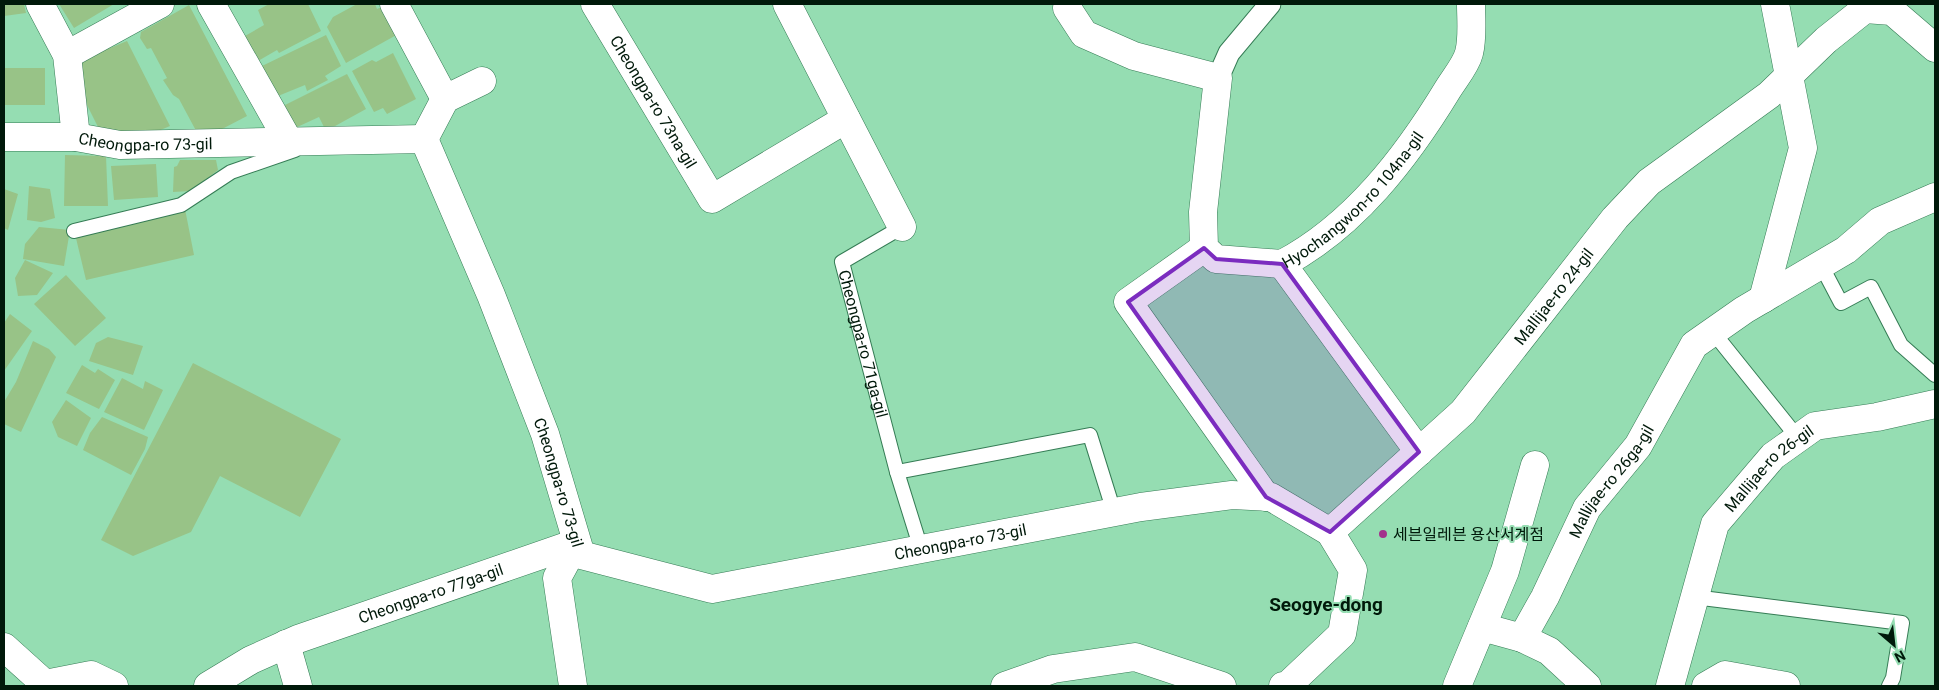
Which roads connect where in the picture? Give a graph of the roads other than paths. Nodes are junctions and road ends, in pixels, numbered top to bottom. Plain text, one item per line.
1 (40, 4) edge
2 (160, 4) edge
3 (212, 4) edge
4 (394, 4) edge
5 (595, 4) edge
6 (787, 4) edge
7 (1068, 4) edge
8 (1270, 4) edge
9 (1471, 4) edge
10 (1775, 4) edge
11 (1935, 48) edge
12 (67, 55) junction
13 (1789, 75) junction
14 (1218, 78) junction
15 (482, 80) dead end
16 (445, 99) junction
17 (846, 119) junction
18 (4, 137) edge
19 (76, 138) junction
20 (424, 139) junction
21 (322, 141) junction
22 (290, 142) junction
23 (1935, 197) edge
24 (902, 226) joint
25 (74, 231) dead end
26 (1204, 248) junction
27 (1282, 264) junction
28 (1821, 265) junction
29 (1763, 299) junction
30 (1713, 332) junction
31 (1935, 375) edge
32 (1935, 404) edge
33 (1798, 438) junction
34 (1419, 452) junction
35 (1535, 465) dead end
36 (897, 472) junction
37 (1266, 497) junction
38 (1114, 512) junction
39 (1330, 532) junction
40 (576, 543) junction
41 (921, 549) junction
42 (1694, 597) junction
43 (1482, 627) junction
44 (1522, 638) junction
45 (286, 644) junction
46 (4, 647) edge
47 (1671, 683) edge
48 (114, 686) edge
49 (208, 686) edge
50 (298, 686) edge
51 (573, 686) edge
52 (1005, 686) edge
53 (1222, 686) edge
54 (1283, 686) edge
55 (1457, 686) edge
56 (1586, 686) edge
57 (1704, 686) edge
58 (1786, 686) edge
59 (1889, 686) edge

1 - 12 street
2 - 12 street
3 - 22 street
4 - 16 street
5 - 17 street, Cheongpa-ro 73na-gil
6 - 17 street, Cheongpa-ro 71ga-gil
7 - 14 street
8 - 14 street
9 - 27 street, Hyochangwon-ro 104na-gil
10 - 13 street
11 - 13 street, Mallijae-ro 24-gil
12 - 19 street
13 - 29 street
13 - 34 street, Mallijae-ro 24-gil
14 - 26 street
15 - 16 street
16 - 20 street
17 - 24 street, Cheongpa-ro 71ga-gil
18 - 19 street, Cheongpa-ro 73-gil
19 - 22 street, Cheongpa-ro 73-gil
20 - 21 street, Cheongpa-ro 73-gil
20 - 40 street, Cheongpa-ro 73-gil
21 - 22 street, Cheongpa-ro 73-gil
21 - 25 lane, Cheongpa-ro 73-gil
23 - 28 street, Mallijae-ro 26ga-gil
24 - 36 lane, Cheongpa-ro 71ga-gil
26 - 27 street
26 - 37 street
27 - 34 street, Hyochangwon-ro 104na-gil
28 - 29 street, Mallijae-ro 26ga-gil
28 - 31 lane
29 - 30 street, Mallijae-ro 26ga-gil
30 - 33 lane
30 - 44 street, Mallijae-ro 26ga-gil
32 - 33 street, Mallijae-ro 26-gil
33 - 42 street, Mallijae-ro 26-gil
34 - 39 street, Mallijae-ro 24-gil
35 - 43 street
36 - 38 lane
36 - 41 lane, Cheongpa-ro 71ga-gil
37 - 38 street, Cheongpa-ro 73-gil
37 - 39 street, Cheongpa-ro 73-gil
38 - 41 street, Cheongpa-ro 73-gil
39 - 54 street, Cheongpa-ro 73-gil
40 - 41 street, Cheongpa-ro 73-gil
40 - 45 street, Cheongpa-ro 77ga-gil
40 - 51 street
42 - 47 street, Mallijae-ro 26-gil
42 - 59 lane
43 - 44 street
43 - 55 street
44 - 56 street
45 - 49 street, Cheongpa-ro 77ga-gil
45 - 50 street
46 - 48 street
47 - 57 street
52 - 53 street
57 - 58 street

